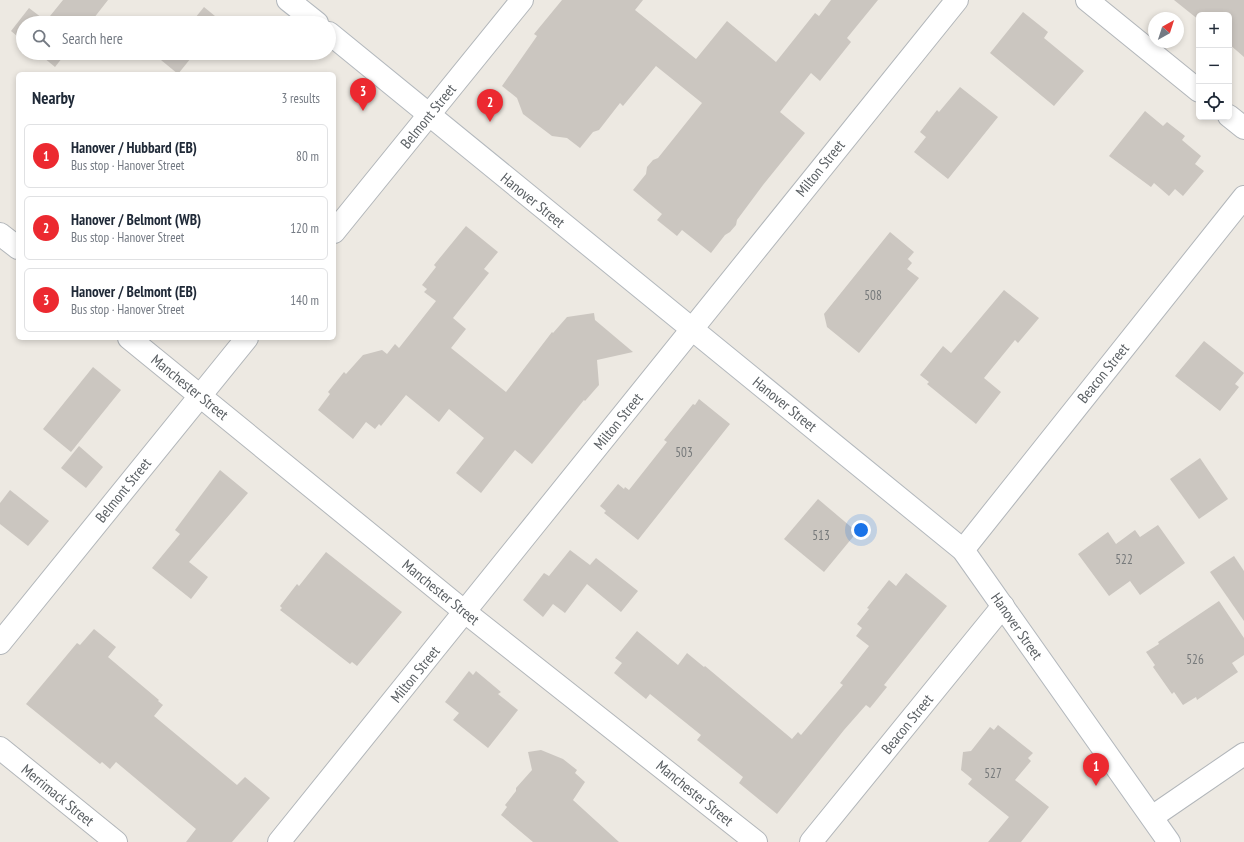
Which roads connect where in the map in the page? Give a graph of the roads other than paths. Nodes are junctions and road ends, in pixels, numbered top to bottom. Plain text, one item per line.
1 (288, 0) edge
2 (522, 0) edge
3 (957, 0) edge
4 (1087, 0) edge
5 (308, 16) edge
6 (336, 39) edge
7 (1196, 89) edge
8 (430, 115) junction
9 (1232, 118) edge
10 (1244, 128) edge
11 (1244, 197) edge
12 (336, 230) edge
13 (0, 234) edge
14 (16, 246) edge
15 (692, 328) junction
16 (131, 340) edge
17 (245, 340) edge
18 (200, 396) junction
19 (963, 550) junction
20 (1003, 606) junction
21 (465, 612) junction
22 (0, 642) edge
23 (0, 748) edge
24 (1244, 754) edge
25 (1152, 817) junction
26 (116, 842) edge
27 (279, 842) edge
28 (756, 842) edge
29 (812, 842) edge
30 (1169, 842) edge

1 - 5 street
2 - 8 street, Belmont Street
3 - 15 street, Milton Street
4 - 7 street
6 - 8 street, Hanover Street
8 - 12 street, Belmont Street
8 - 15 street, Hanover Street
9 - 10 street
11 - 19 street, Beacon Street
13 - 14 street
15 - 19 street, Hanover Street
15 - 21 street, Milton Street
16 - 18 street, Manchester Street
17 - 18 street, Belmont Street
18 - 21 street, Manchester Street
18 - 22 street, Belmont Street
19 - 20 street, Hanover Street
20 - 25 street, Hanover Street
20 - 29 street, Beacon Street
21 - 27 street, Milton Street
21 - 28 street, Manchester Street
23 - 26 street, Merrimack Street
24 - 25 street
25 - 30 street, Hanover Street

